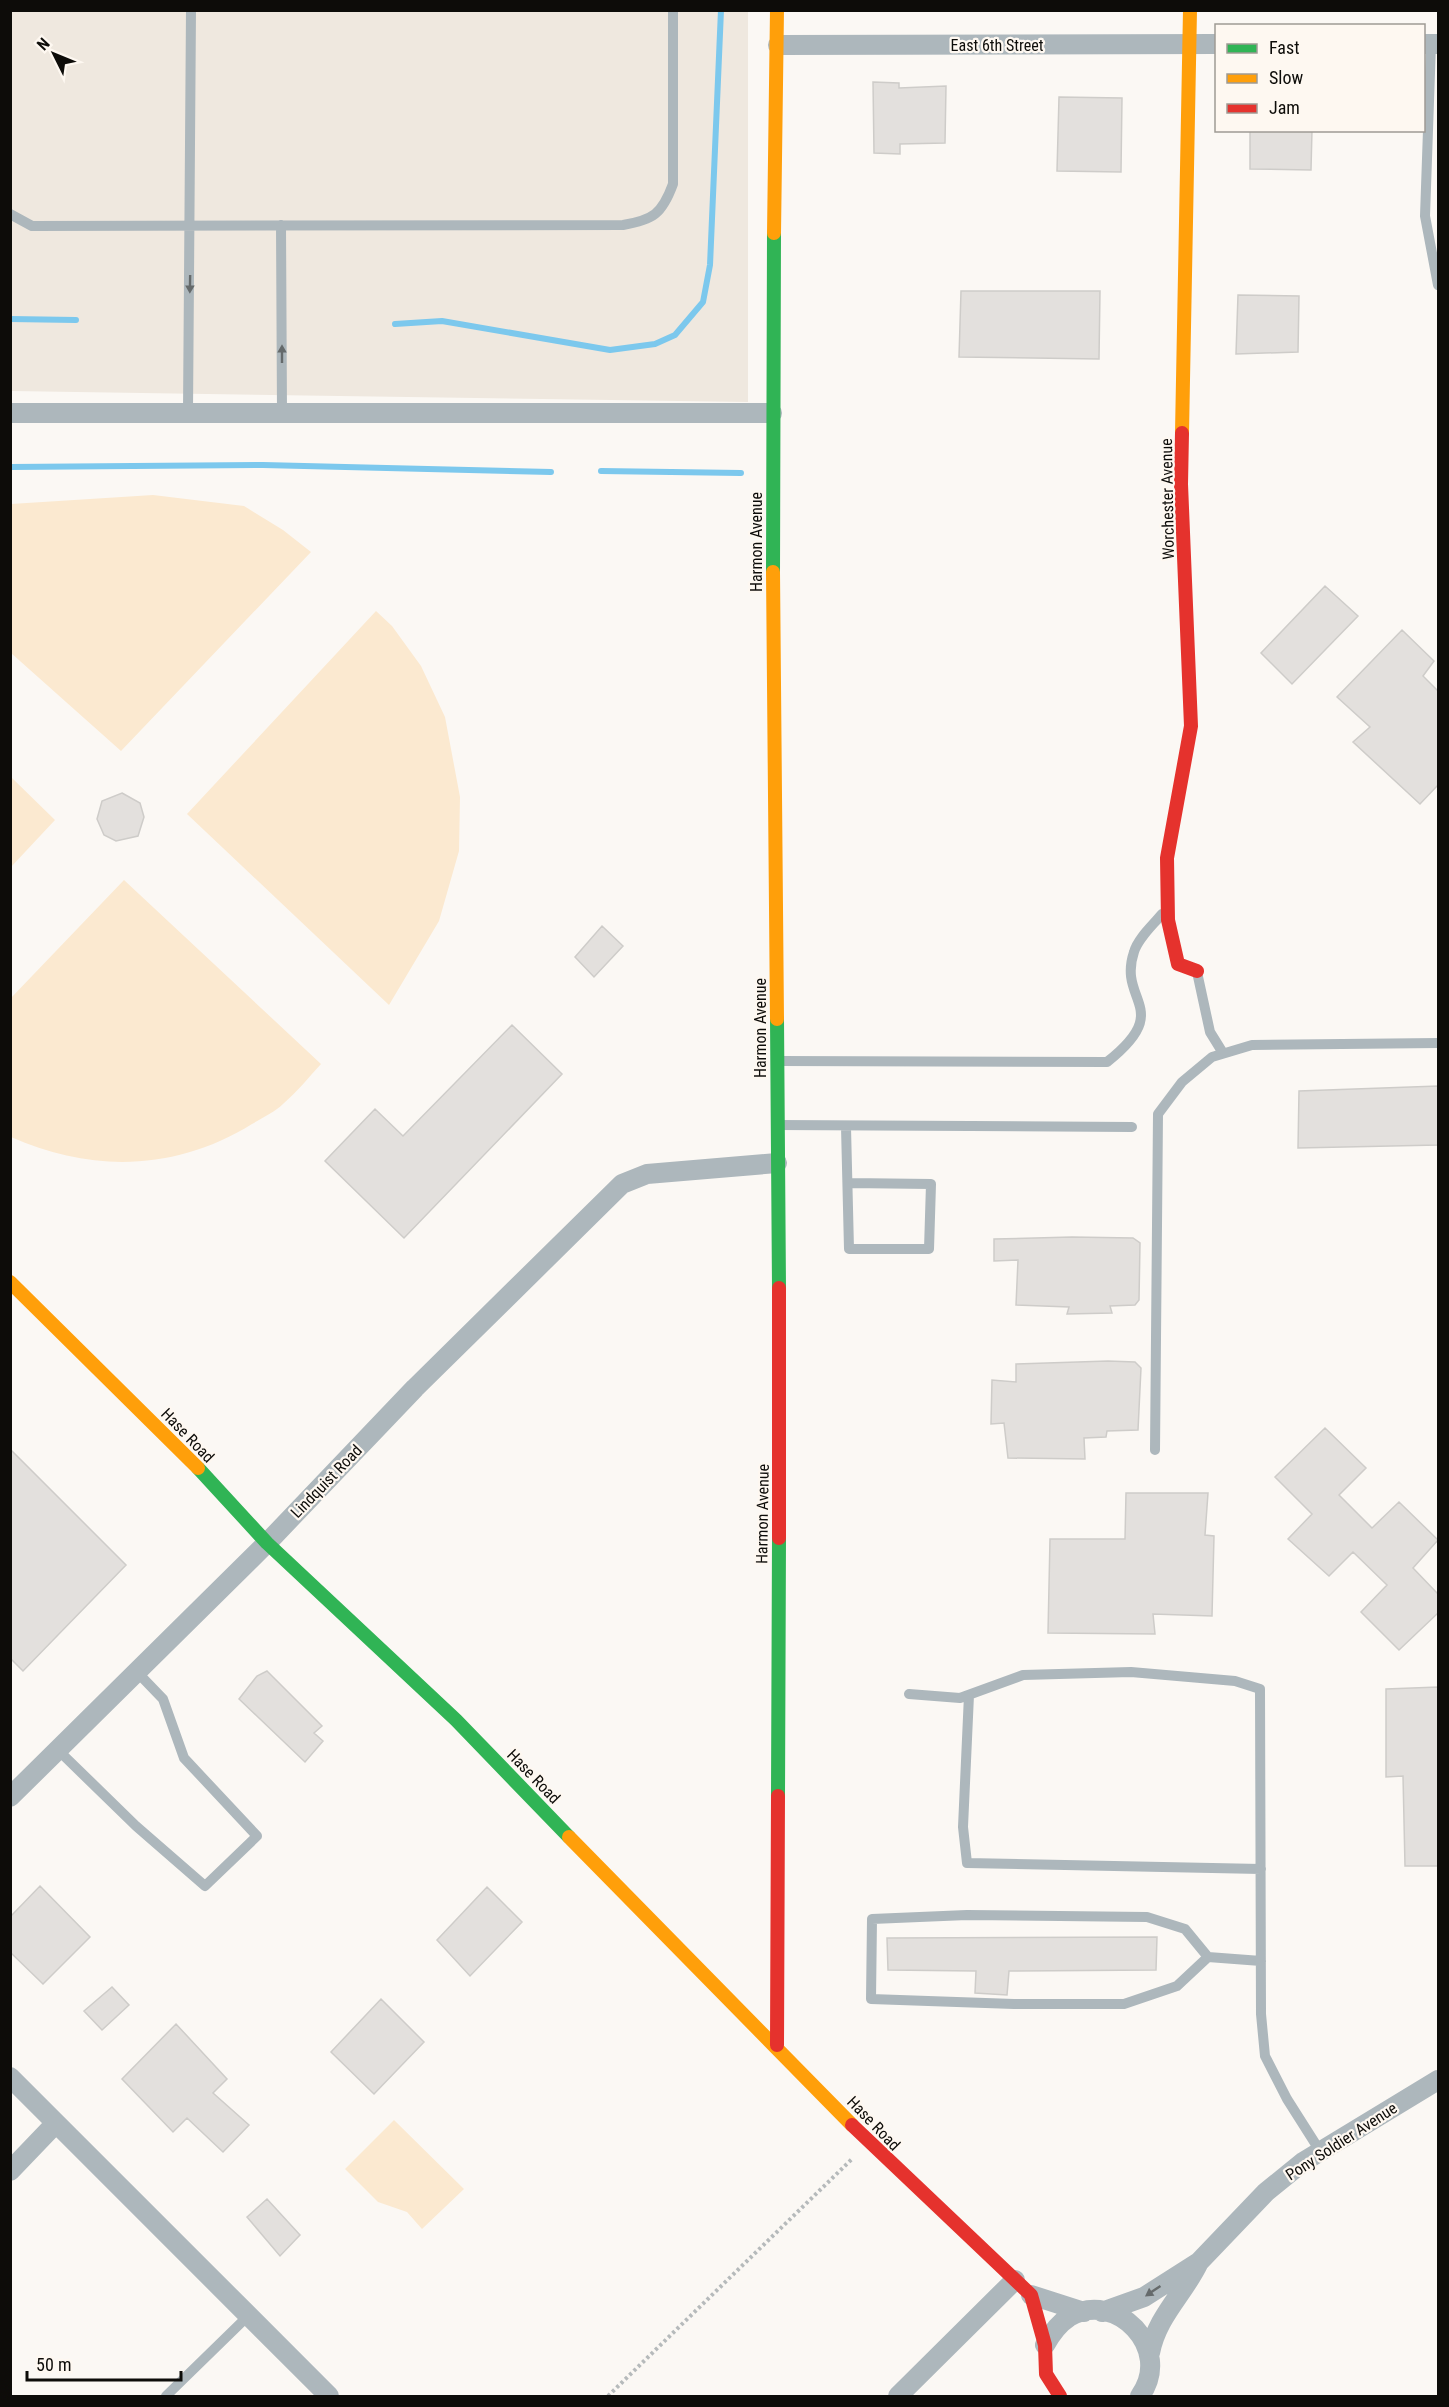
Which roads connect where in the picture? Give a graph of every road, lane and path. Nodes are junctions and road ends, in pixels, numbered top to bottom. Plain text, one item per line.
1 (191, 10) edge
2 (674, 10) edge
3 (777, 10) edge
4 (1190, 10) edge
5 (1190, 44) junction
6 (1215, 44) edge
7 (1431, 44) edge
8 (778, 45) junction
9 (10, 214) edge
10 (281, 225) junction
11 (191, 226) junction
12 (1438, 285) edge
13 (188, 412) junction
14 (282, 412) junction
15 (10, 413) edge
16 (772, 413) junction
17 (1168, 908) junction
18 (1197, 971) joint
19 (1438, 1043) edge
20 (1223, 1053) junction
21 (776, 1061) junction
22 (777, 1125) junction
23 (846, 1127) junction
24 (1132, 1127) dead end
25 (777, 1163) junction
26 (849, 1183) junction
27 (10, 1282) edge
28 (1155, 1450) dead end
29 (267, 1543) junction
30 (137, 1672) junction
31 (909, 1694) dead end
32 (969, 1695) junction
33 (58, 1750) junction
34 (10, 1797) edge
35 (1261, 1869) junction
36 (1208, 1957) junction
37 (1261, 1961) junction
38 (777, 2045) junction
39 (10, 2077) edge
40 (1438, 2080) edge
41 (56, 2123) junction
42 (868, 2143) junction
43 (1320, 2151) junction
44 (10, 2171) edge
45 (1199, 2262) junction
46 (1015, 2280) junction
47 (1031, 2295) junction
48 (1093, 2312) junction
49 (249, 2315) junction
50 (1045, 2345) junction
51 (1151, 2362) junction
52 (1046, 2374) junction
53 (166, 2397) edge
54 (329, 2397) edge
55 (608, 2397) edge
56 (898, 2397) edge
57 (1039, 2397) edge
58 (1060, 2397) edge
59 (1140, 2397) edge
60 (1159, 2397) edge

1 - 11 lane
2 - 10 lane
3 - 8 street, Harmon Avenue
4 - 5 street, Worchester Avenue
5 - 6 street, East 6th Street
5 - 8 street, East 6th Street
5 - 17 street, Worchester Avenue
7 - 12 lane
8 - 16 street, Harmon Avenue
9 - 11 lane
10 - 11 lane
14 -> 10 lane
11 -> 13 lane
13 - 14 street
13 - 15 street
14 - 16 street
16 - 21 street, Harmon Avenue
17 - 18 street, Worchester Avenue
17 - 21 lane
18 - 20 lane
19 - 20 lane
20 - 28 lane
21 - 22 street, Harmon Avenue
22 - 23 lane
22 - 25 street, Harmon Avenue
23 - 24 lane
23 - 26 lane
25 - 29 street, Lindquist Road
25 - 38 street, Harmon Avenue
26 - 26 lane
27 - 29 street, Hase Road
29 - 30 street, Lindquist Road
29 - 38 street, Hase Road
30 - 33 street, Lindquist Road
30 - 33 lane
31 - 32 lane
32 - 35 lane
32 - 35 lane
33 - 34 street, Lindquist Road
35 - 37 lane
36 - 36 lane
36 - 37 lane
37 - 43 lane
38 - 42 street, Hase Road
39 - 41 street
40 - 43 street, Pony Soldier Avenue
41 - 44 street
41 - 49 street
42 - 46 street, Hase Road
42 - 55 path
43 - 45 street, Pony Soldier Avenue
45 -> 48 street
45 - 51 street
46 - 47 street, Hase Road
46 - 56 street
47 - 48 street
47 - 50 street
48 - 50 street
48 - 51 street
49 - 53 lane
49 - 54 street
50 - 52 street
51 - 59 street
51 - 60 street
52 - 57 street
52 - 58 street

